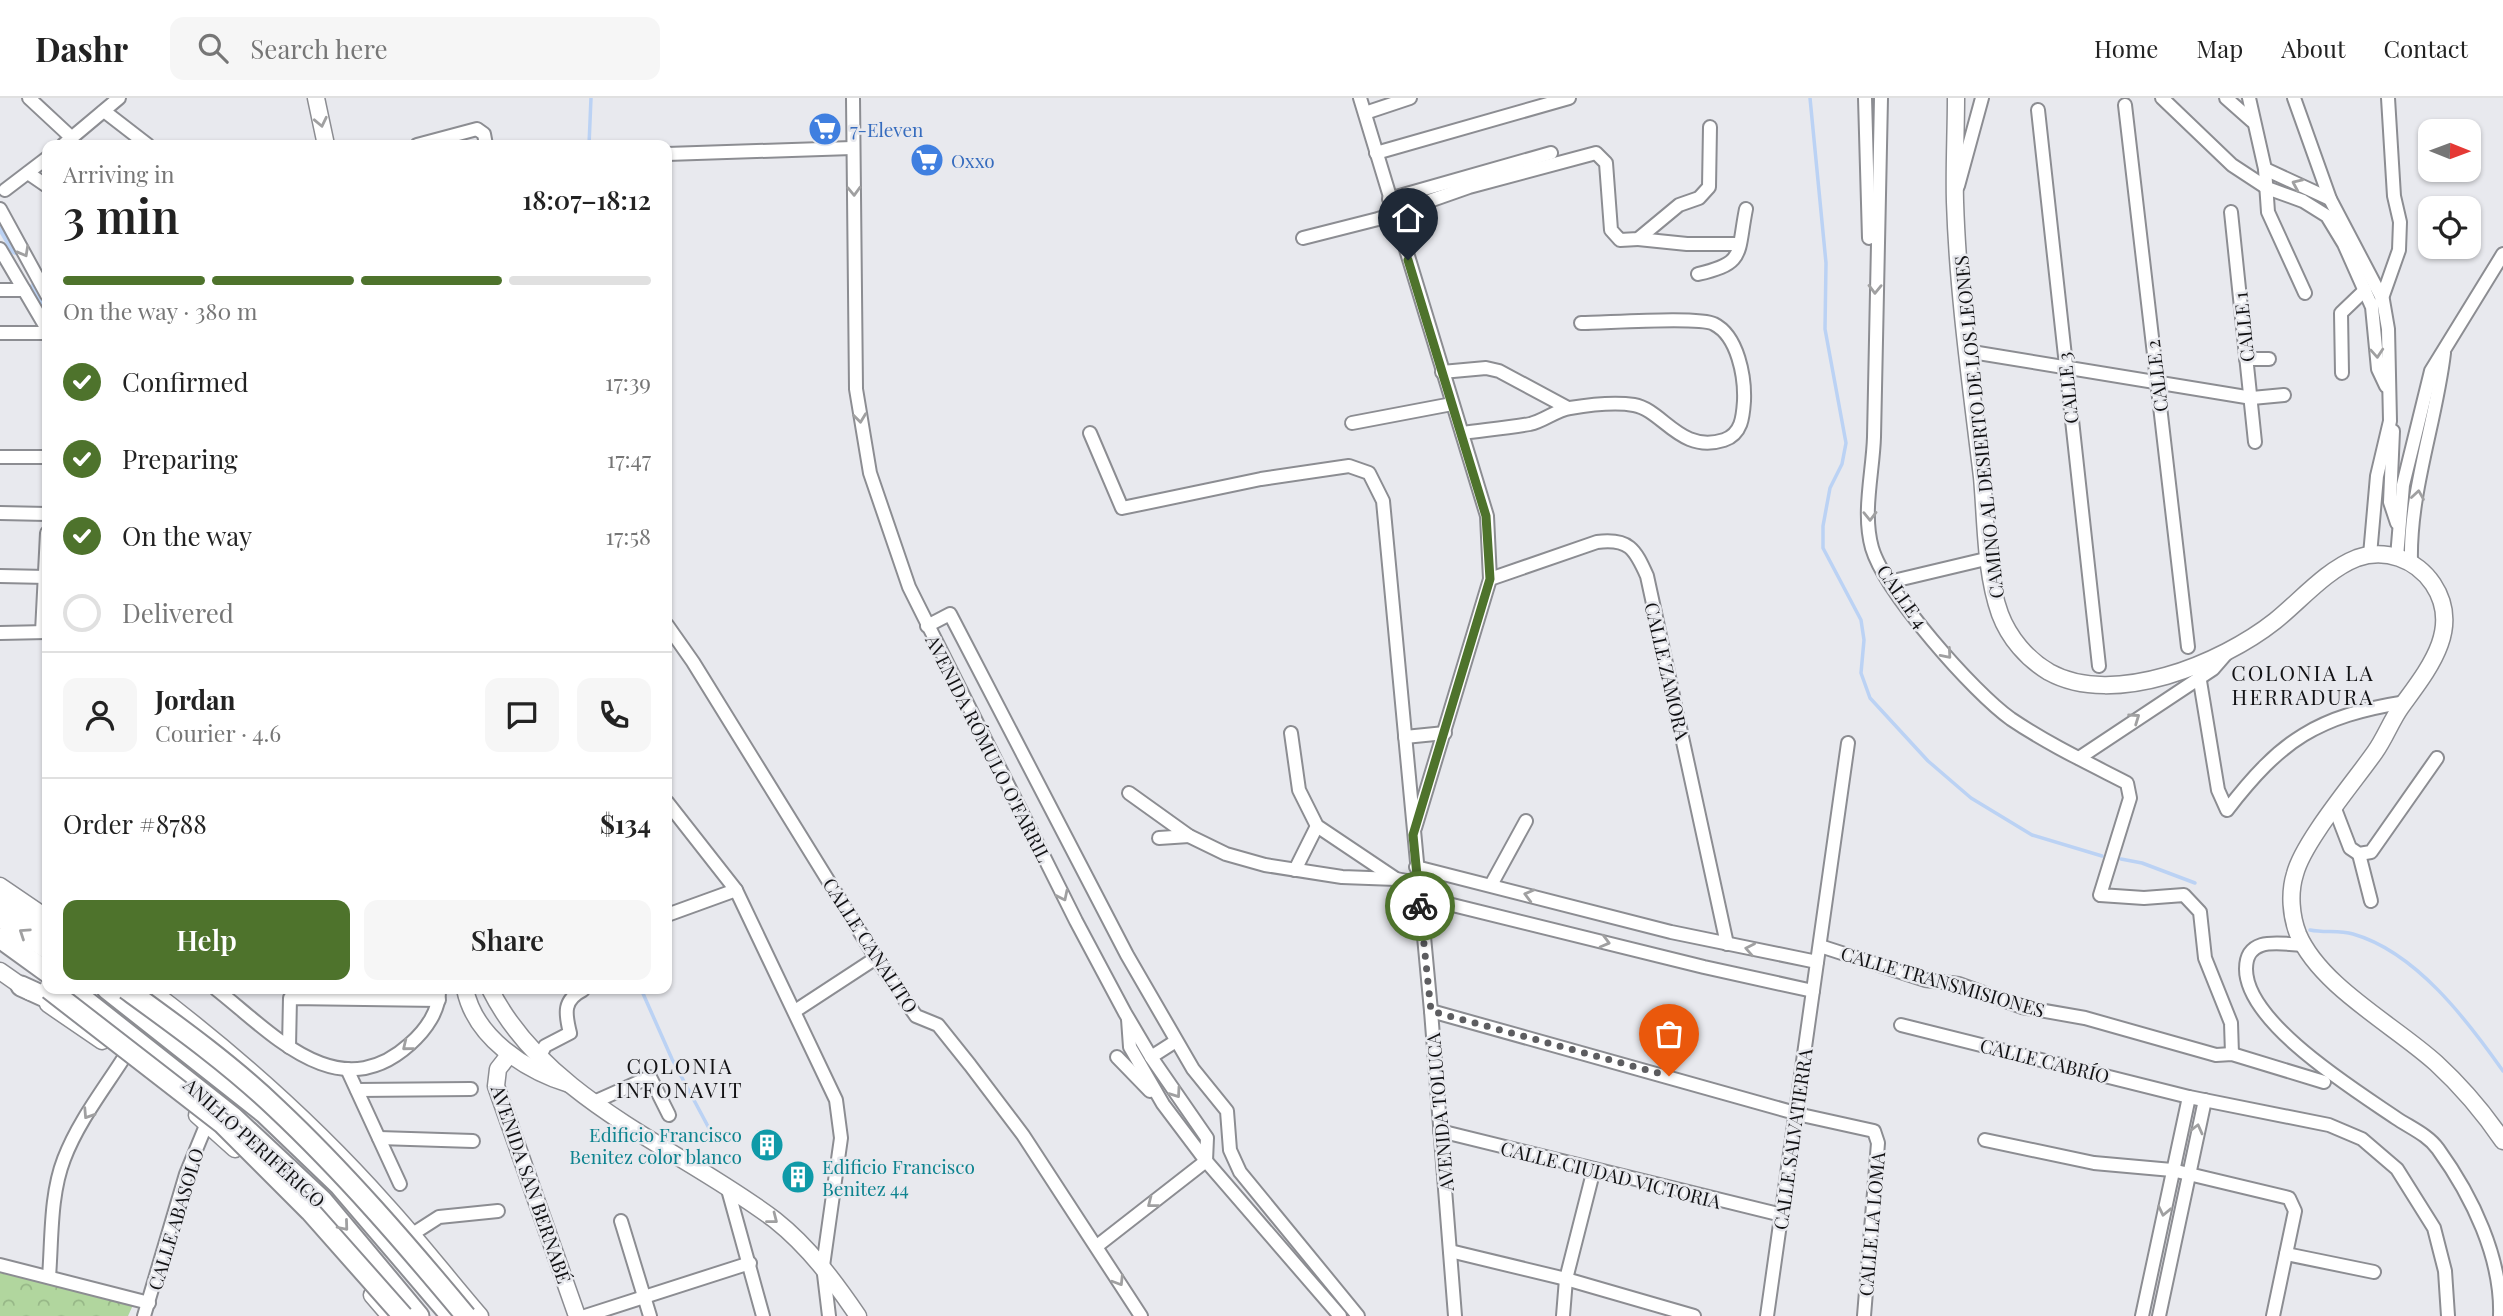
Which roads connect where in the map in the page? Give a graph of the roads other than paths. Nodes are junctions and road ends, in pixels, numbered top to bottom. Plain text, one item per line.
1 (29, 98) edge
2 (119, 98) edge
3 (316, 98) edge
4 (853, 98) edge
5 (1360, 98) edge
6 (1410, 98) edge
7 (1569, 98) edge
8 (1865, 98) edge
9 (1881, 98) edge
10 (1956, 98) edge
11 (1982, 98) edge
12 (2162, 98) edge
13 (2226, 98) edge
14 (2249, 98) edge
15 (2294, 98) edge
16 (2388, 98) edge
17 (2125, 105) dead end
18 (2038, 110) dead end
19 (104, 111) junction
20 (1365, 113) junction
21 (2252, 121) junction
22 (1710, 127) dead end
23 (65, 140) edge
24 (69, 140) edge
25 (142, 140) edge
26 (326, 140) edge
27 (438, 140) edge
28 (484, 140) edge
29 (852, 148) junction
30 (1376, 153) junction
31 (1551, 153) dead end
32 (672, 154) edge
33 (42, 162) edge
34 (2266, 169) junction
35 (28, 173) junction
36 (2244, 173) junction
37 (42, 183) edge
38 (2267, 188) junction
39 (5, 190) dead end
40 (1955, 199) junction
41 (2330, 199) junction
42 (1389, 200) junction
43 (0, 209) edge
44 (1746, 209) dead end
45 (2231, 212) dead end
46 (1393, 213) junction
47 (1303, 238) dead end
48 (1638, 239) junction
49 (1739, 244) junction
50 (0, 249) edge
51 (2503, 254) edge
52 (1876, 264) junction
53 (1698, 274) dead end
54 (42, 286) edge
55 (0, 290) edge
56 (24, 290) junction
57 (2365, 290) junction
58 (2305, 293) dead end
59 (2377, 303) junction
60 (42, 322) edge
61 (1581, 323) dead end
62 (42, 331) edge
63 (0, 333) edge
64 (2445, 347) junction
65 (1966, 351) junction
66 (2246, 359) junction
67 (2269, 359) dead end
68 (2064, 367) junction
69 (1442, 372) junction
70 (2342, 373) dead end
71 (2156, 384) junction
72 (2284, 395) dead end
73 (2252, 398) junction
74 (1452, 404) junction
75 (1568, 408) junction
76 (2390, 421) junction
77 (1352, 423) dead end
78 (1090, 433) dead end
79 (1462, 433) junction
80 (2255, 442) dead end
81 (0, 457) edge
82 (42, 457) edge
83 (0, 513) edge
84 (42, 514) edge
85 (2399, 529) junction
86 (2370, 555) junction
87 (1990, 558) junction
88 (2404, 560) junction
89 (0, 576) edge
90 (42, 577) edge
91 (1490, 579) junction
92 (1889, 582) junction
93 (927, 626) junction
94 (42, 632) edge
95 (0, 633) edge
96 (672, 633) edge
97 (2188, 647) dead end
98 (2225, 654) junction
99 (2099, 666) dead end
100 (2199, 676) junction
101 (2406, 702) junction
102 (1291, 733) dead end
103 (1445, 733) junction
104 (1405, 737) junction
105 (1848, 743) dead end
106 (2079, 758) junction
107 (2437, 758) dead end
108 (1129, 793) dead end
109 (672, 808) edge
110 (2335, 809) junction
111 (1526, 821) dead end
112 (1317, 826) junction
113 (1189, 835) junction
114 (1413, 835) junction
115 (1159, 838) dead end
116 (2359, 854) junction
117 (1416, 867) junction
118 (1295, 870) junction
119 (1396, 879) junction
120 (1418, 883) junction
121 (0, 886) edge
122 (1491, 886) junction
123 (736, 890) junction
124 (1420, 897) junction
125 (0, 898) edge
126 (2371, 901) dead end
127 (672, 913) edge
128 (42, 915) edge
129 (0, 917) edge
130 (42, 927) edge
131 (0, 938) edge
132 (1727, 944) junction
133 (2304, 945) junction
134 (42, 946) edge
135 (1820, 946) junction
136 (0, 955) edge
137 (876, 958) junction
138 (1817, 962) junction
139 (42, 968) edge
140 (0, 971) edge
141 (42, 984) edge
142 (21, 986) junction
143 (1813, 990) junction
144 (56, 994) edge
145 (78, 994) edge
146 (113, 994) edge
147 (134, 994) edge
148 (140, 994) edge
149 (155, 994) edge
150 (222, 994) edge
151 (470, 994) edge
152 (493, 994) edge
153 (574, 994) edge
154 (439, 995) edge
155 (795, 1011) junction
156 (1431, 1011) junction
157 (1128, 1019) junction
158 (1901, 1025) dead end
159 (1176, 1041) junction
160 (141, 1042) junction
161 (289, 1047) junction
162 (509, 1055) junction
163 (2232, 1055) junction
164 (125, 1056) junction
165 (540, 1056) junction
166 (1118, 1057) dead end
167 (1151, 1057) junction
168 (199, 1062) junction
169 (347, 1069) junction
170 (2324, 1082) dead end
171 (574, 1086) junction
172 (471, 1089) dead end
173 (357, 1090) junction
174 (2189, 1097) junction
175 (2204, 1100) junction
176 (594, 1102) junction
177 (1163, 1104) junction
178 (1795, 1112) junction
179 (669, 1115) dead end
180 (207, 1123) junction
181 (1440, 1131) junction
182 (379, 1138) junction
183 (1984, 1140) dead end
184 (473, 1141) dead end
185 (2503, 1141) edge
186 (1206, 1161) junction
187 (1594, 1169) junction
188 (2172, 1170) junction
189 (2186, 1174) junction
190 (400, 1184) dead end
191 (727, 1186) junction
192 (498, 1211) dead end
193 (1782, 1215) junction
194 (621, 1221) dead end
195 (411, 1236) junction
196 (1097, 1246) junction
197 (1450, 1251) junction
198 (2286, 1254) junction
199 (750, 1263) junction
200 (0, 1265) edge
201 (823, 1266) junction
202 (2374, 1272) dead end
203 (49, 1277) junction
204 (1566, 1279) junction
205 (645, 1295) junction
206 (146, 1310) edge
207 (1657, 1311) edge
208 (390, 1316) edge
209 (403, 1316) edge
210 (419, 1316) edge
211 (451, 1316) edge
212 (466, 1316) edge
213 (480, 1316) edge
214 (578, 1316) edge
215 (585, 1316) edge
216 (650, 1316) edge
217 (763, 1316) edge
218 (829, 1316) edge
219 (858, 1316) edge
220 (1141, 1316) edge
221 (1340, 1316) edge
222 (1358, 1316) edge
223 (1455, 1316) edge
224 (1563, 1316) edge
225 (1694, 1316) edge
226 (1767, 1316) edge
227 (1864, 1316) edge
228 (2142, 1316) edge
229 (2159, 1316) edge
230 (2273, 1316) edge
231 (2448, 1316) edge
232 (2500, 1316) edge

1 - 23 street
2 - 19 street
3 -> 26 main road
4 - 29 street, AVENIDA RÓMULO O'FARRIL
5 - 20 street, AVENIDA TOLUCA
6 - 20 street
7 - 30 street
8 - 52 street
9 - 52 street, CALLE 4
10 - 40 main road, CAMINO AL DESIERTO DE LOS LEONES
11 - 40 street
12 - 36 street
13 - 21 street
14 - 21 street
15 - 41 street
16 - 59 street
17 - 71 street, CALLE 2
18 - 68 street, CALLE 3
19 - 24 street
19 - 25 street
20 - 30 street, AVENIDA TOLUCA
21 - 34 street
22 - 48 street
27 - 28 street
29 - 32 street
29 -> 93 street, AVENIDA RÓMULO O'FARRIL
30 - 42 street, AVENIDA TOLUCA
31 - 42 street
33 - 35 street
34 - 36 street
34 - 38 street
41 -> 34 street
35 - 37 street
35 - 39 street
36 - 38 street
38 - 57 street
38 - 58 street
40 - 65 main road, CAMINO AL DESIERTO DE LOS LEONES
41 - 59 street
42 - 46 street, AVENIDA TOLUCA
43 -> 54 street
44 - 49 street
45 - 66 street, CALLE 1
46 - 47 street
46 - 48 street
46 - 69 street, AVENIDA TOLUCA
48 - 49 street
49 - 53 street
50 - 56 street
51 - 64 street
52 -> 92 street, CALLE 4
55 - 56 street
56 - 60 street
57 - 59 street
57 - 70 street
59 - 76 street
61 - 75 street
62 - 63 street
64 - 85 street
88 -> 64 street
65 - 68 street
65 - 87 main road, CAMINO AL DESIERTO DE LOS LEONES
66 - 67 street
66 - 73 street, CALLE 1
68 - 71 street
68 - 99 street, CALLE 3
69 - 74 street, AVENIDA TOLUCA
69 - 75 street
71 - 73 street
71 - 97 street, CALLE 2
72 - 73 street
73 - 80 street, CALLE 1
74 - 77 street
74 - 79 street, AVENIDA TOLUCA
75 - 79 street
76 - 85 street
76 - 86 street
78 - 104 street
79 - 91 street, AVENIDA TOLUCA
81 - 82 street
83 - 84 street
85 - 88 street
86 - 88 main road
86 - 98 main road, CAMINO AL DESIERTO DE LOS LEONES
87 - 92 street
87 - 98 main road, CAMINO AL DESIERTO DE LOS LEONES
88 - 101 main road
89 - 90 street
91 - 103 street, AVENIDA TOLUCA
91 - 132 street, CALLE ZAMORA
92 -> 106 street, CALLE 4
93 -> 157 street, AVENIDA RÓMULO O'FARRIL
93 - 159 street, AVENIDA RÓMULO O'FARRIL
94 - 95 street
96 - 137 street, CALLE CANALITO
98 - 100 street
100 - 101 street
106 -> 100 street
101 - 110 main road
102 - 112 street
103 - 104 street
103 - 114 street, AVENIDA TOLUCA
104 - 114 street
105 - 135 street
106 - 163 street, CALLE 4
107 - 116 street
108 - 113 street
109 - 123 street
110 - 116 street
110 - 133 main road
111 - 122 street
112 - 118 street
112 - 119 street
113 - 115 street
113 - 118 street
114 - 117 street, AVENIDA TOLUCA
116 - 126 street
117 - 120 street, AVENIDA TOLUCA
117 - 122 street, CALLE TRANSMISIONES
118 - 119 street
119 - 120 street
120 - 124 street, AVENIDA TOLUCA
121 - 128 main road
132 -> 122 street, CALLE TRANSMISIONES
123 - 127 street
123 - 155 street
124 -> 143 street
124 - 156 street, AVENIDA TOLUCA
125 - 130 highway
134 -> 129 highway
131 - 139 highway
138 -> 132 street, CALLE TRANSMISIONES
133 - 185 main road
133 - 232 street
135 - 138 street, CALLE TRANSMISIONES
135 - 163 street, CALLE TRANSMISIONES
136 - 141 highway
137 - 155 street
137 - 196 street, CALLE CANALITO
138 - 143 street, CALLE SALVATIERRA
140 - 142 main road
142 - 160 highway
142 - 164 main road
143 - 178 street, CALLE SALVATIERRA
144 - 209 highway, bridge
145 - 160 highway, ANILLO PERIFÉRICO
146 - 168 highway, ANILLO PERIFÉRICO
147 - 212 highway, bridge
148 - 168 highway
149 - 195 main road
150 - 161 street
151 - 162 main road
152 - 165 main road
153 - 165 street
154 - 161 street
154 -> 169 street
155 - 201 street
156 - 178 street
156 - 181 street, AVENIDA TOLUCA
157 - 167 street, AVENIDA RÓMULO O'FARRIL
157 - 177 street
158 - 174 street, CALLE CABRÍO
159 - 167 street
159 - 222 street, AVENIDA RÓMULO O'FARRIL
160 -> 210 highway, ANILLO PERIFÉRICO
161 - 169 street
162 - 171 main road
162 - 214 main road, AVENIDA SAN BERNABÉ
163 - 170 street, CALLE TRANSMISIONES
164 - 180 main road
164 -> 203 street
165 - 171 main road
166 - 177 street
167 -> 186 street, AVENIDA RÓMULO O'FARRIL
168 - 211 highway, ANILLO PERIFÉRICO
169 - 173 street
171 - 176 main road
172 - 173 street
173 - 182 street
174 - 175 street, CALLE CABRÍO
174 - 188 street
189 -> 175 street
175 - 231 street, CALLE CABRÍO
176 - 179 street
176 - 191 main road
177 - 186 street
178 - 193 street, CALLE SALVATIERRA
178 - 227 street, CALLE LA LOMA
180 - 206 street, CALLE ABASOLO
180 - 208 main road
181 - 187 street, CALLE CIUDAD VICTORIA
181 - 197 street, AVENIDA TOLUCA
182 - 184 street
182 - 190 street
183 - 188 street
186 -> 196 street
186 - 221 street
187 - 193 street, CALLE CIUDAD VICTORIA
187 - 204 street
188 - 189 street
188 -> 228 street
189 - 198 street
189 - 229 street
191 - 199 street
191 -> 201 main road
192 - 195 street
193 - 226 street, CALLE SALVATIERRA
194 - 205 street
195 - 213 main road
196 -> 220 street, CALLE CANALITO
197 - 204 street
197 - 223 street, AVENIDA TOLUCA
198 - 202 street
198 - 230 street
199 - 205 street
199 - 217 street
200 - 203 street
201 - 218 street
201 - 219 main road
203 - 206 street
204 - 207 street
204 - 224 street
205 - 215 street
205 - 216 street
207 - 225 street

